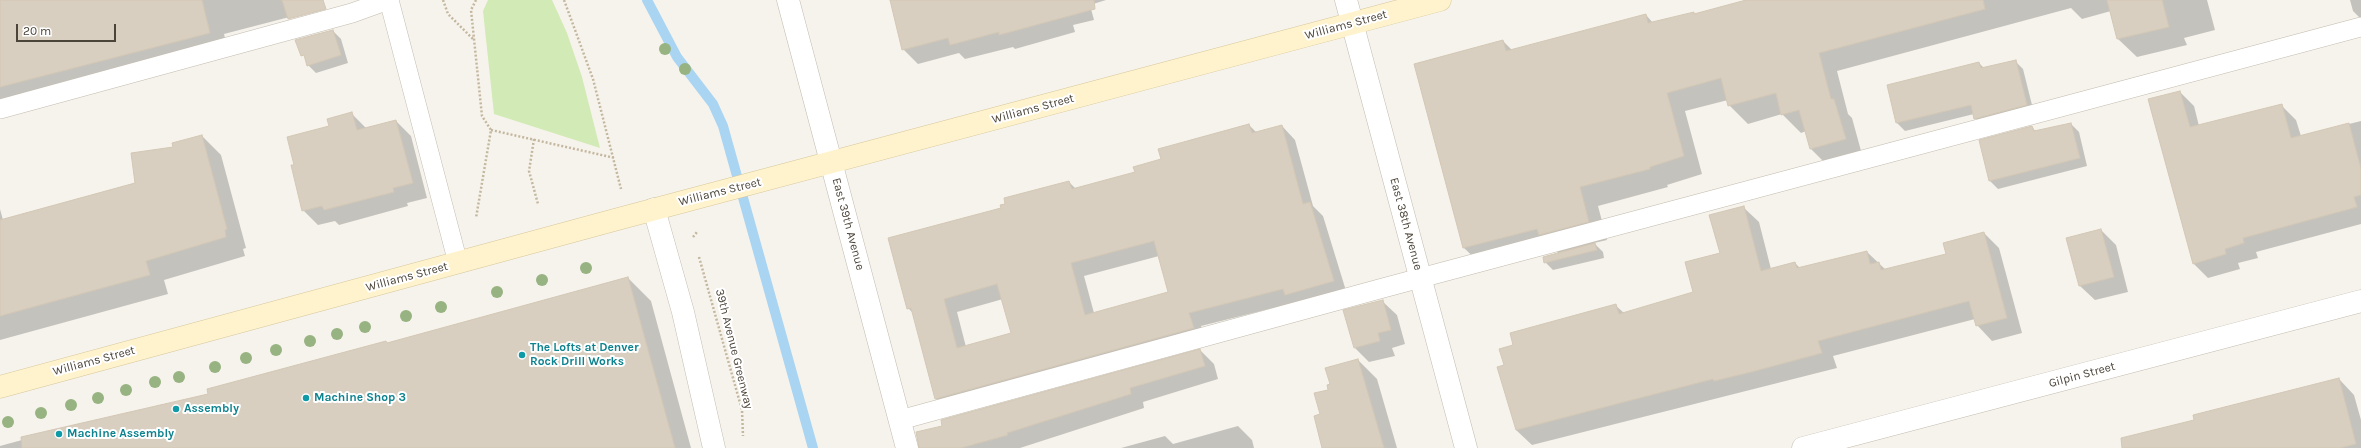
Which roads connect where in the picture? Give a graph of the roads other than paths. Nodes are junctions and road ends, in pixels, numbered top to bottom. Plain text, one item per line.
1 (388, 0) edge
2 (788, 0) edge
3 (1346, 0) edge
4 (1440, 0) edge
5 (1352, 23) junction
6 (2361, 27) edge
7 (0, 108) edge
8 (831, 163) junction
9 (654, 209) junction
10 (458, 263) junction
11 (1420, 278) junction
12 (2361, 301) edge
13 (0, 387) edge
14 (900, 420) junction
15 (714, 448) edge
16 (907, 448) edge
17 (1466, 448) edge
18 (1802, 448) edge

1 - 7 lane
1 - 10 lane
2 - 8 street, East 39th Avenue
3 - 5 street, East 38th Avenue
4 - 5 street, Williams Street
5 - 8 street, Williams Street
5 - 11 street, East 38th Avenue
6 - 11 lane
8 - 9 street, Williams Street
8 - 14 street, East 39th Avenue
9 - 10 street, Williams Street
9 - 15 street
10 - 13 street, Williams Street
11 - 14 lane
11 - 17 street, East 38th Avenue
12 - 18 street, Gilpin Street
14 - 16 street, East 39th Avenue

